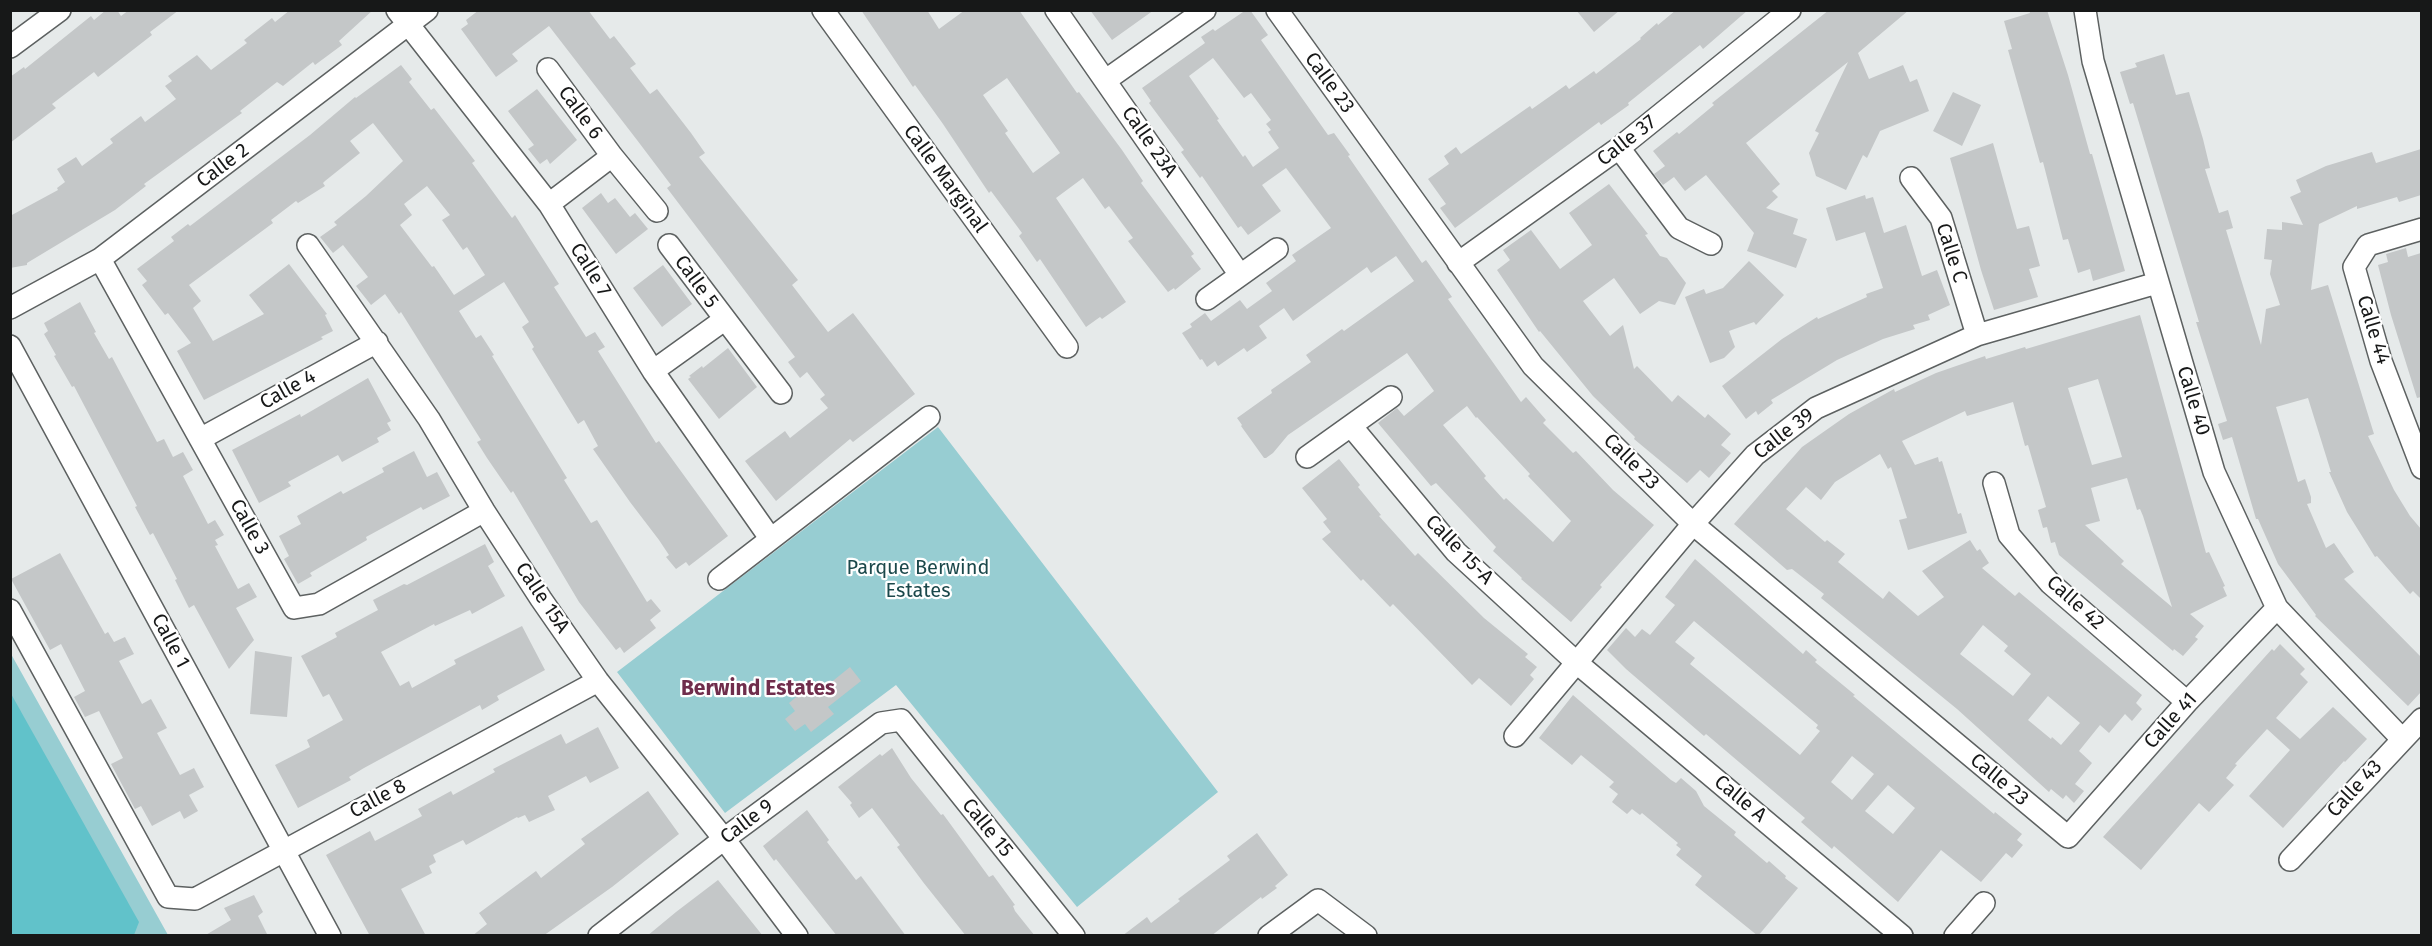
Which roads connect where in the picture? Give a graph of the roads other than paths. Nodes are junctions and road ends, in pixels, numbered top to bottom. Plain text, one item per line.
1 (60, 10) edge
2 (427, 10) edge
3 (824, 10) edge
4 (1056, 10) edge
5 (1205, 10) edge
6 (1277, 10) edge
7 (1790, 10) edge
8 (2085, 10) edge
9 (403, 18) edge
10 (10, 47) edge
11 (548, 69) dead end
12 (1106, 81) junction
13 (1619, 148) junction
14 (612, 156) junction
15 (1911, 178) dead end
16 (549, 204) junction
17 (657, 211) dead end
18 (2421, 229) edge
19 (1711, 244) dead end
20 (308, 245) dead end
21 (669, 245) dead end
22 (1277, 249) dead end
23 (100, 260) junction
24 (1458, 263) junction
25 (1240, 275) junction
26 (2157, 283) junction
27 (1207, 299) dead end
28 (10, 308) edge
29 (724, 320) junction
30 (1977, 335) junction
31 (377, 342) junction
32 (10, 346) edge
33 (1067, 347) dead end
34 (653, 371) junction
35 (781, 393) dead end
36 (1391, 397) dead end
37 (929, 417) dead end
38 (1351, 426) junction
39 (200, 439) junction
40 (1307, 457) dead end
41 (2421, 468) edge
42 (1994, 483) dead end
43 (484, 511) junction
44 (1693, 524) junction
45 (770, 538) junction
46 (719, 579) dead end
47 (2277, 608) junction
48 (10, 610) edge
49 (1577, 663) junction
50 (598, 681) junction
51 (2187, 702) junction
52 (2421, 719) edge
53 (901, 720) joint
54 (1515, 736) dead end
55 (2402, 739) junction
56 (2068, 837) joint
57 (724, 839) junction
58 (283, 850) junction
59 (2290, 860) dead end
60 (1984, 903) dead end
61 (330, 936) edge
62 (598, 936) edge
63 (797, 936) edge
64 (1074, 936) edge
65 (1269, 936) edge
66 (1366, 936) edge
67 (1902, 936) edge
68 (1955, 936) edge

1 - 10 street
2 - 9 street, Calle 2
3 - 33 street, Calle Marginal
4 - 12 street, Calle 23A
5 - 12 street
6 - 24 street, Calle 23
7 - 13 street, Calle 37
8 - 26 street, Calle 40
9 - 16 street, Calle 7
9 - 23 street, Calle 2
11 - 14 street, Calle 6
12 - 25 street, Calle 23A
13 - 19 street
13 - 24 street, Calle 37
14 - 16 street, Calle 6
14 - 17 street, Calle 6
15 - 30 street, Calle C
16 - 34 street, Calle 7
18 - 41 street, Calle 44
20 - 31 street, Calle 15A
21 - 29 street, Calle 5
22 - 25 street
23 - 28 street, Calle 2
23 - 39 street, Calle 3
24 - 44 street, Calle 23
25 - 27 street
26 - 30 street, Calle 39
26 - 47 street, Calle 40
29 - 34 street, Calle 5
29 - 35 street, Calle 5
30 - 44 street, Calle 39
31 - 39 street, Calle 4
31 - 43 street, Calle 15A
32 - 58 street, Calle 1
34 - 45 street, Calle 7
36 - 38 street
37 - 45 street
38 - 40 street
38 - 49 street, Calle 15-A
39 - 43 street, Calle 3
42 - 51 street, Calle 42
43 - 50 street, Calle 15A
44 - 49 street, Calle 39
44 - 56 street, Calle 23
45 - 46 street
47 - 51 street, Calle 41
47 - 55 street, Calle 40
48 - 58 street, Calle 8
49 - 54 street, Calle 39
49 - 67 street, Calle A
50 - 57 street, Calle 15A
50 - 58 street, Calle 8
51 - 56 street, Calle 41
52 - 55 street, Calle 43
53 - 57 street, Calle 9
53 - 64 street, Calle 15
55 - 59 street, Calle 43
57 - 62 street, Calle 9
57 - 63 street, Calle 15A
58 - 61 street, Calle 1
60 - 68 street
65 - 66 street

